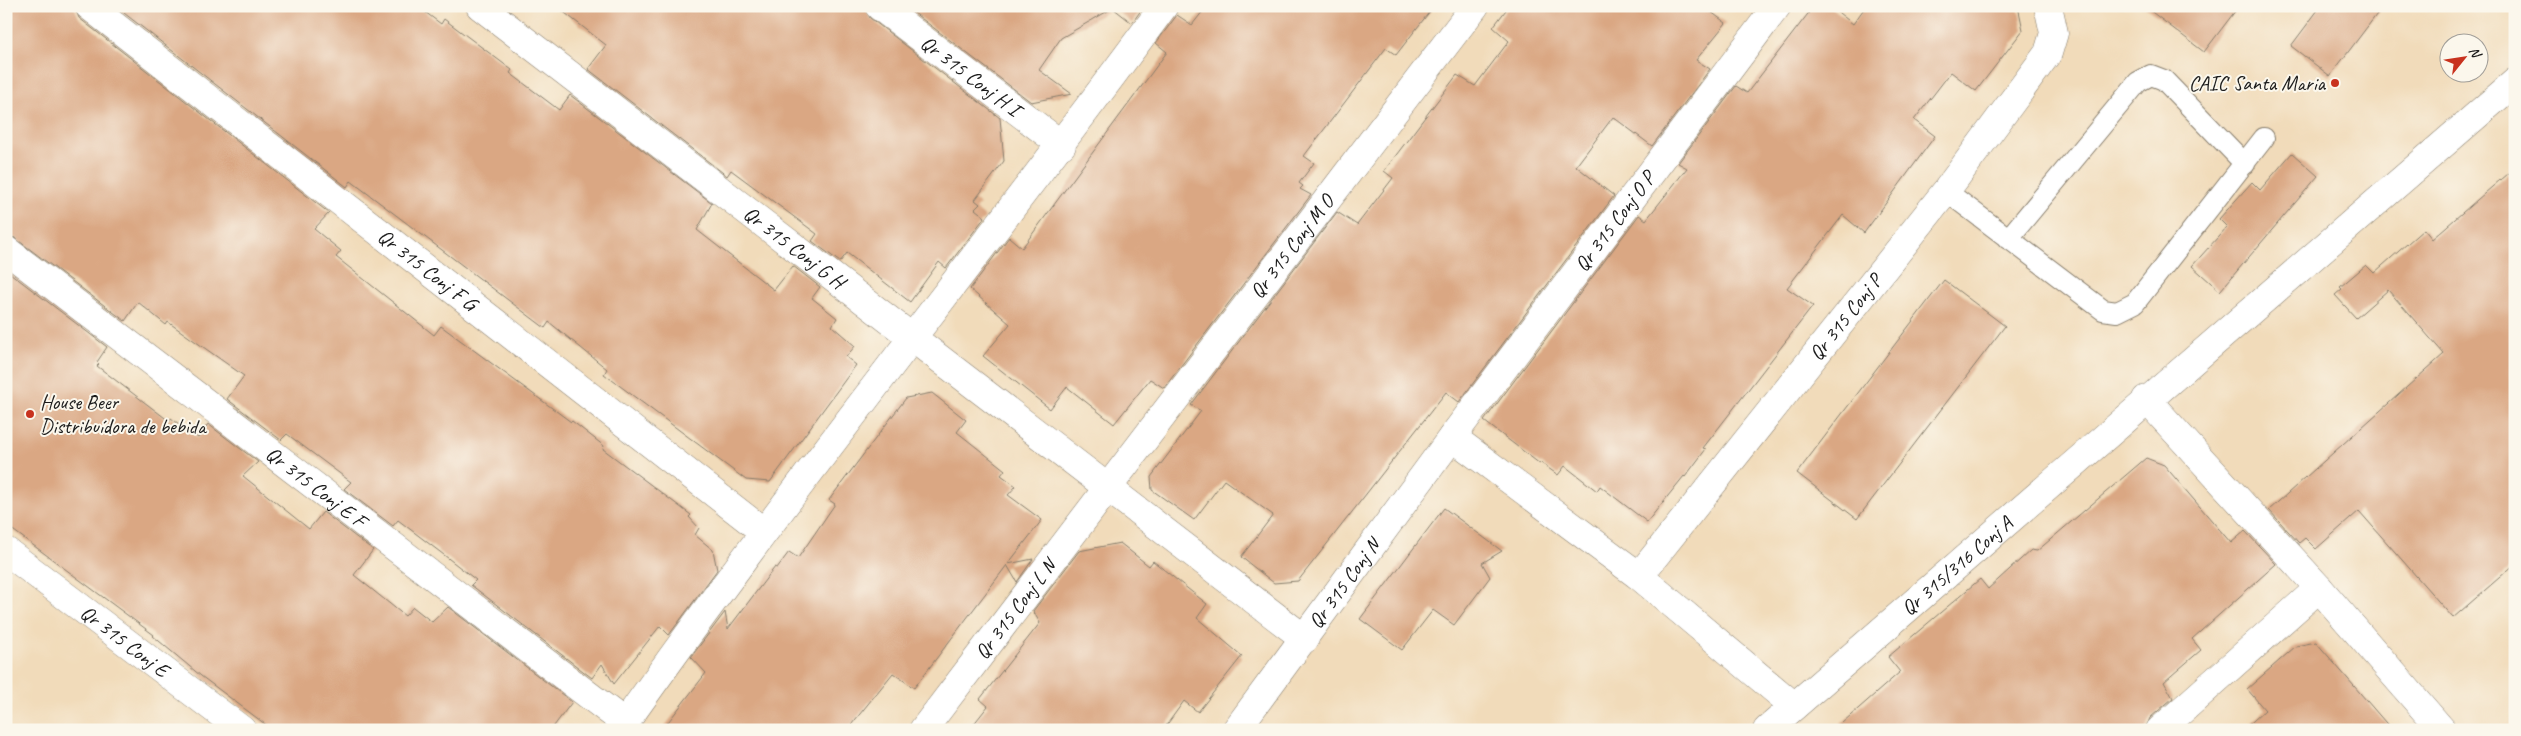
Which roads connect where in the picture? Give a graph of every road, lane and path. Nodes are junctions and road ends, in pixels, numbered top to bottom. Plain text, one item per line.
1 (89, 6) edge
2 (480, 6) edge
3 (879, 6) edge
4 (1164, 6) edge
5 (1476, 6) edge
6 (1777, 6) edge
7 (2048, 6) edge
8 (2515, 82) edge
9 (2264, 138) dead end
10 (1062, 145) junction
11 (2244, 164) junction
12 (1946, 191) junction
13 (2008, 239) junction
14 (6, 250) edge
15 (912, 338) junction
16 (2146, 399) junction
17 (1452, 437) junction
18 (1108, 489) junction
19 (764, 532) junction
20 (6, 551) edge
21 (1639, 576) junction
22 (2319, 588) junction
23 (1305, 639) junction
24 (1794, 706) junction
25 (623, 727) edge
26 (242, 730) edge
27 (923, 730) edge
28 (1236, 730) edge
29 (1767, 730) edge
30 (2160, 730) edge
31 (2442, 730) edge

1 - 19 street, Qr 315 Conj F G
2 - 15 street, Qr 315 Conj G H
3 - 10 street, Qr 315 Conj H I
4 - 10 street
5 - 18 street, Qr 315 Conj M O
6 - 17 street, Qr 315 Conj O P
7 - 12 street, Qr 315 Conj P
8 - 16 street, Qr 315/316 Conj A
9 - 11 lane
10 - 15 street
11 - 13 lane
11 - 13 lane
12 - 13 lane
12 - 21 street, Qr 315 Conj P
14 - 25 street, Qr 315 Conj E F
15 - 18 street, Qr 315 Conj G H
15 - 19 street
16 - 22 street
16 - 24 street, Qr 315/316 Conj A
17 - 21 street
17 - 23 street, Qr 315 Conj N
18 - 23 street, Qr 315 Conj G H
18 - 27 street, Qr 315 Conj L N
19 - 25 street
20 - 26 street, Qr 315 Conj E
21 - 24 street
22 - 30 street
22 - 31 street
23 - 28 street, Qr 315 Conj N
24 - 29 street, Qr 315/316 Conj A

